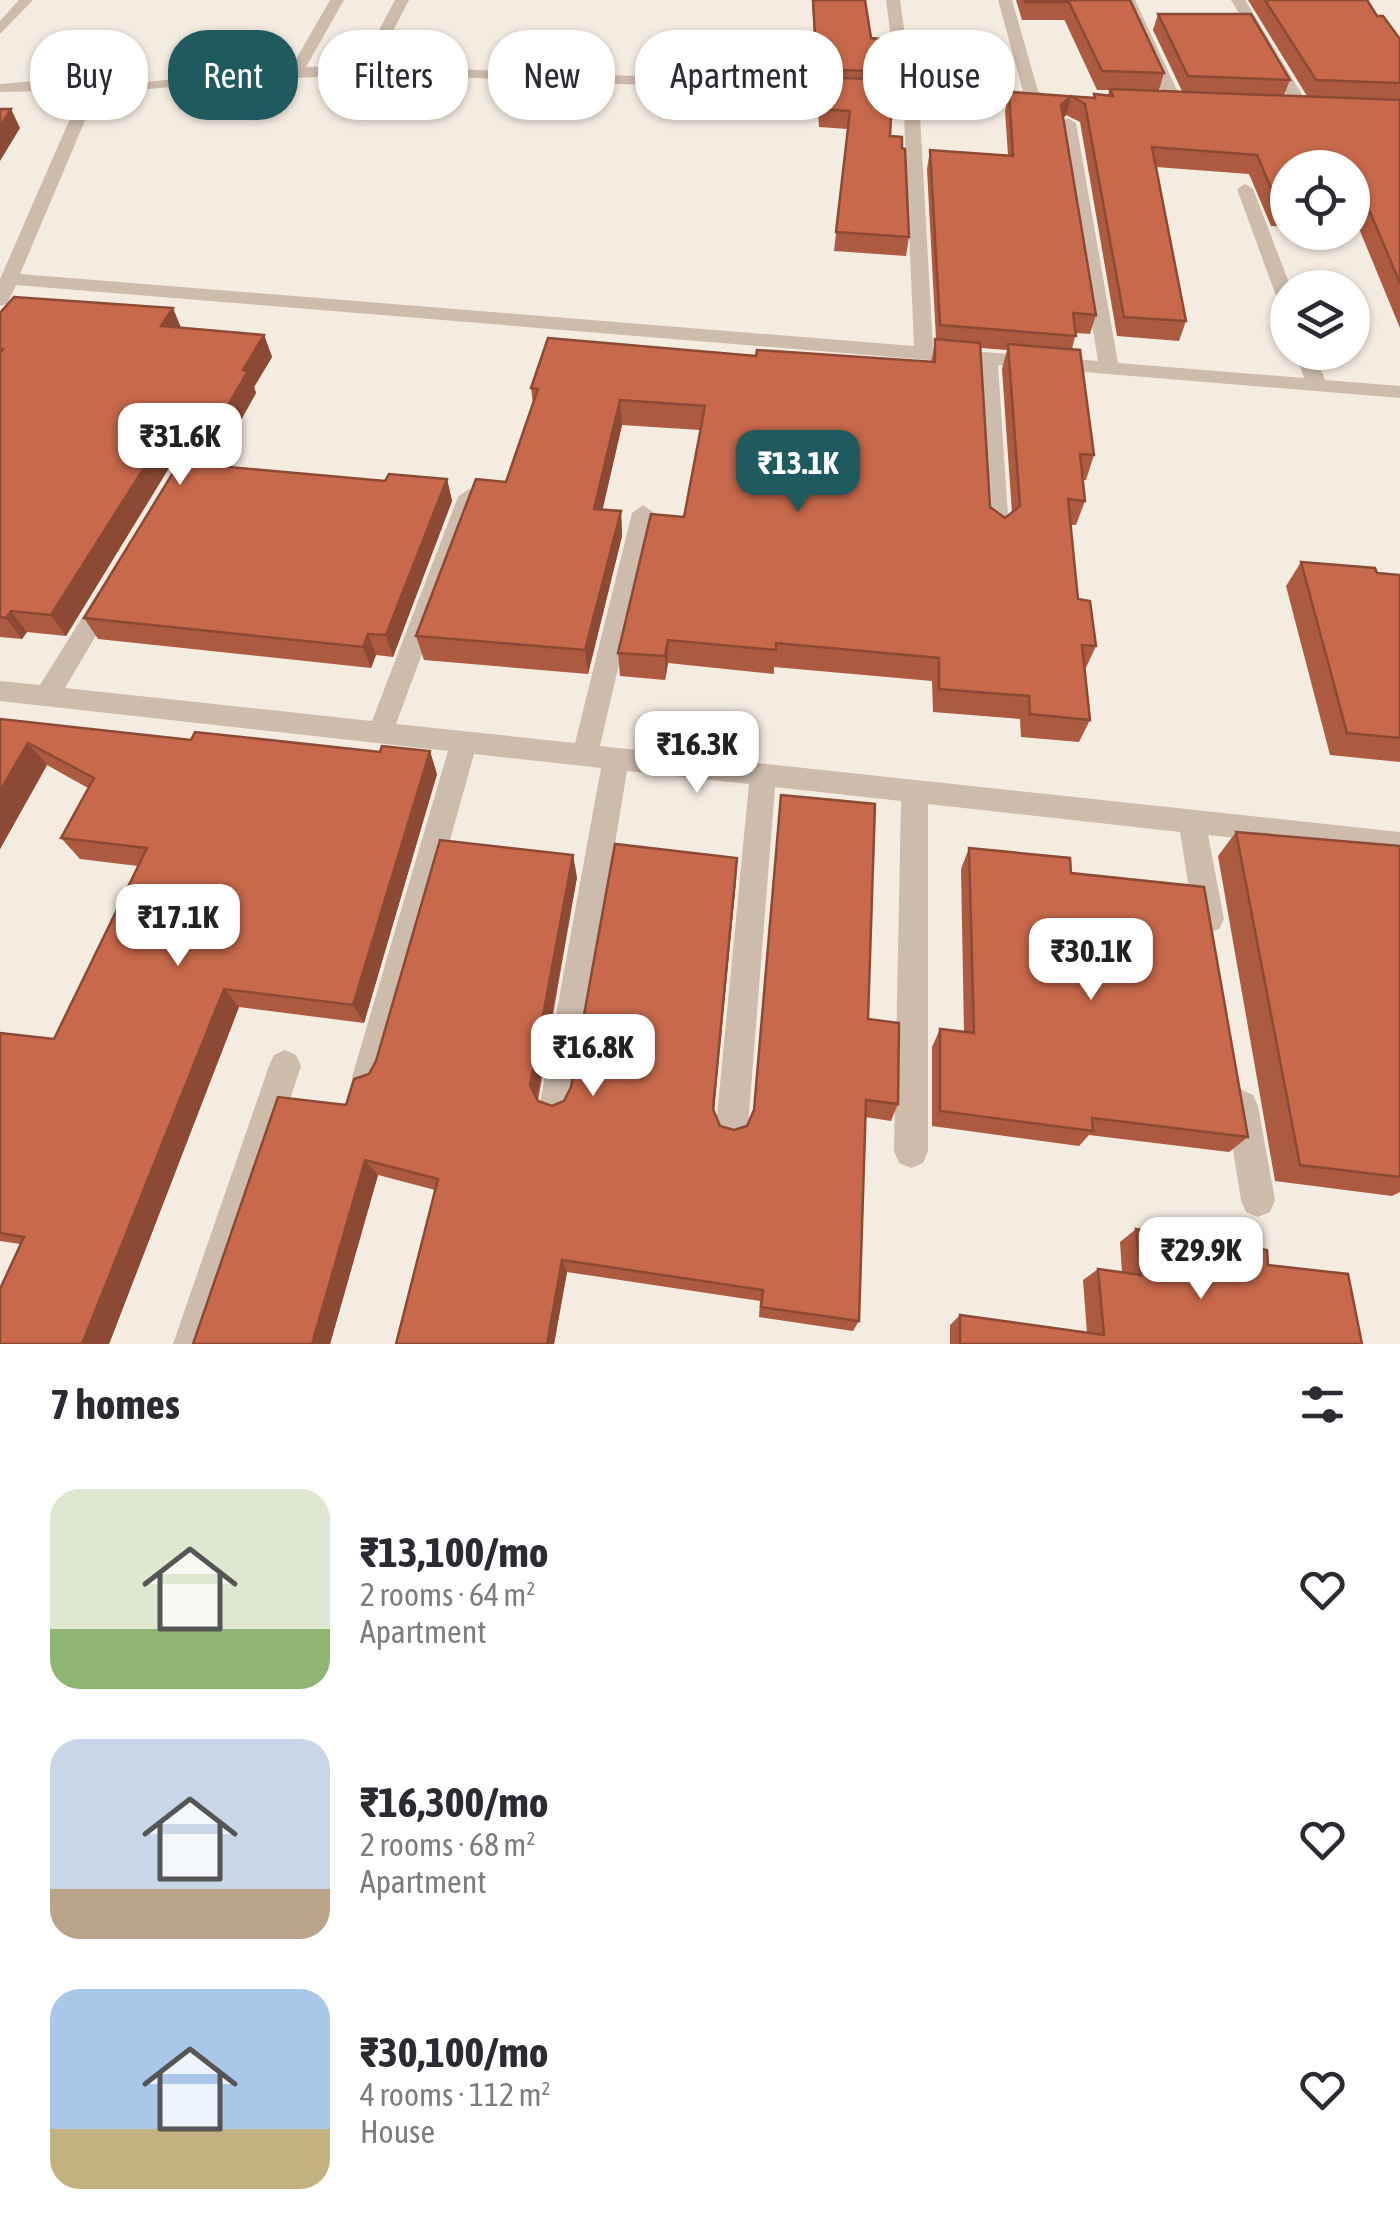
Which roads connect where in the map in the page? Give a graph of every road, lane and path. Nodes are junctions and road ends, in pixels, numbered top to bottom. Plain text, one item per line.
1 (26, 0) edge
2 (337, 0) edge
3 (402, 0) edge
4 (893, 0) edge
5 (1005, 0) edge
6 (1128, 0) edge
7 (1238, 0) edge
8 (0, 30) edge
9 (386, 30) edge
10 (897, 30) edge
11 (298, 68) edge
12 (468, 74) edge
13 (0, 88) edge
14 (30, 88) edge
15 (863, 89) edge
16 (1015, 95) edge
17 (1032, 96) junction
18 (1051, 96) edge
19 (1192, 101) edge
20 (1283, 105) edge
21 (1302, 106) junction
22 (1321, 106) edge
23 (78, 120) edge
24 (912, 120) edge
25 (1068, 123) edge
26 (1245, 188) dead end
27 (1275, 270) edge
28 (11, 279) junction
29 (0, 300) edge
30 (924, 353) junction
31 (988, 358) junction
32 (1109, 368) junction
33 (1312, 370) edge
34 (1318, 385) junction
35 (1400, 392) edge
36 (468, 497) edge
37 (643, 513) dead end
38 (998, 530) edge
39 (115, 583) edge
40 (0, 691) edge
41 (47, 696) junction
42 (380, 733) junction
43 (464, 742) junction
44 (585, 755) junction
45 (616, 758) junction
46 (763, 775) junction
47 (915, 791) junction
48 (1192, 822) junction
49 (1400, 844) edge
50 (1214, 946) edge
51 (285, 1066) dead end
52 (368, 1076) edge
53 (1238, 1083) edge
54 (556, 1103) edge
55 (732, 1126) edge
56 (911, 1151) dead end
57 (1258, 1200) dead end
58 (191, 1344) edge

1 - 8 street
2 - 11 street
3 - 9 street
4 - 10 street
5 - 17 street
6 - 19 street
7 - 21 street
12 - 15 street
13 - 14 street
16 - 17 street
17 - 18 street
20 - 21 street
21 - 22 street
23 - 28 street
24 - 30 street
25 - 32 street
26 - 27 street
28 - 29 street
28 - 30 street
30 - 31 street
31 - 32 street
31 - 38 street
32 - 34 street
33 - 34 street
34 - 35 street
36 - 42 street
37 - 44 street
39 - 41 street
40 - 41 street
41 - 42 street
42 - 43 street
43 - 44 street
43 - 52 street
44 - 45 street
45 - 46 street
45 - 54 street
46 - 47 street
46 - 55 street
47 - 48 street
47 - 56 street
48 - 49 street
48 - 50 street
51 - 58 street
53 - 57 street

